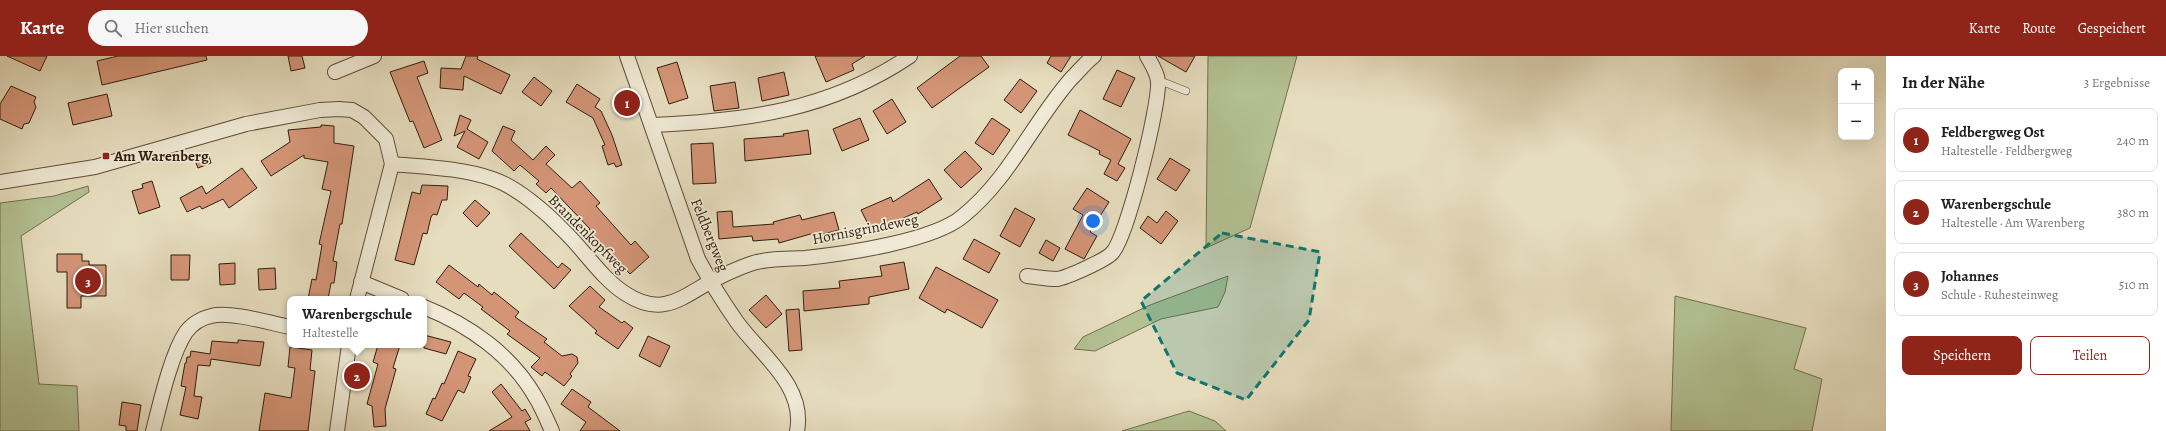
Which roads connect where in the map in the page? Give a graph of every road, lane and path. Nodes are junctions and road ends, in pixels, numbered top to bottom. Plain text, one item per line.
1 (374, 56) edge
2 (627, 56) edge
3 (910, 56) edge
4 (1094, 56) edge
5 (1147, 56) edge
6 (335, 72) dead end
7 (1158, 80) junction
8 (1186, 91) dead end
9 (652, 125) junction
10 (392, 164) junction
11 (0, 182) edge
12 (1027, 276) dead end
13 (361, 282) junction
14 (710, 282) junction
15 (357, 296) edge
16 (395, 296) edge
17 (427, 308) edge
18 (287, 326) edge
19 (349, 348) edge
20 (154, 431) edge
21 (337, 431) edge
22 (552, 431) edge
23 (797, 431) edge

1 - 6 street
2 - 9 street, Feldbergweg
3 - 9 street
4 - 14 street, Hornisgrindeweg
5 - 7 street
7 - 8 lane
7 - 12 street
9 - 14 street, Feldbergweg
10 - 11 street
10 - 13 street
10 - 14 street, Brandenkopfweg
13 - 15 street
13 - 16 street
14 - 23 street, Feldbergweg
17 - 22 street
18 - 20 street
19 - 21 street

